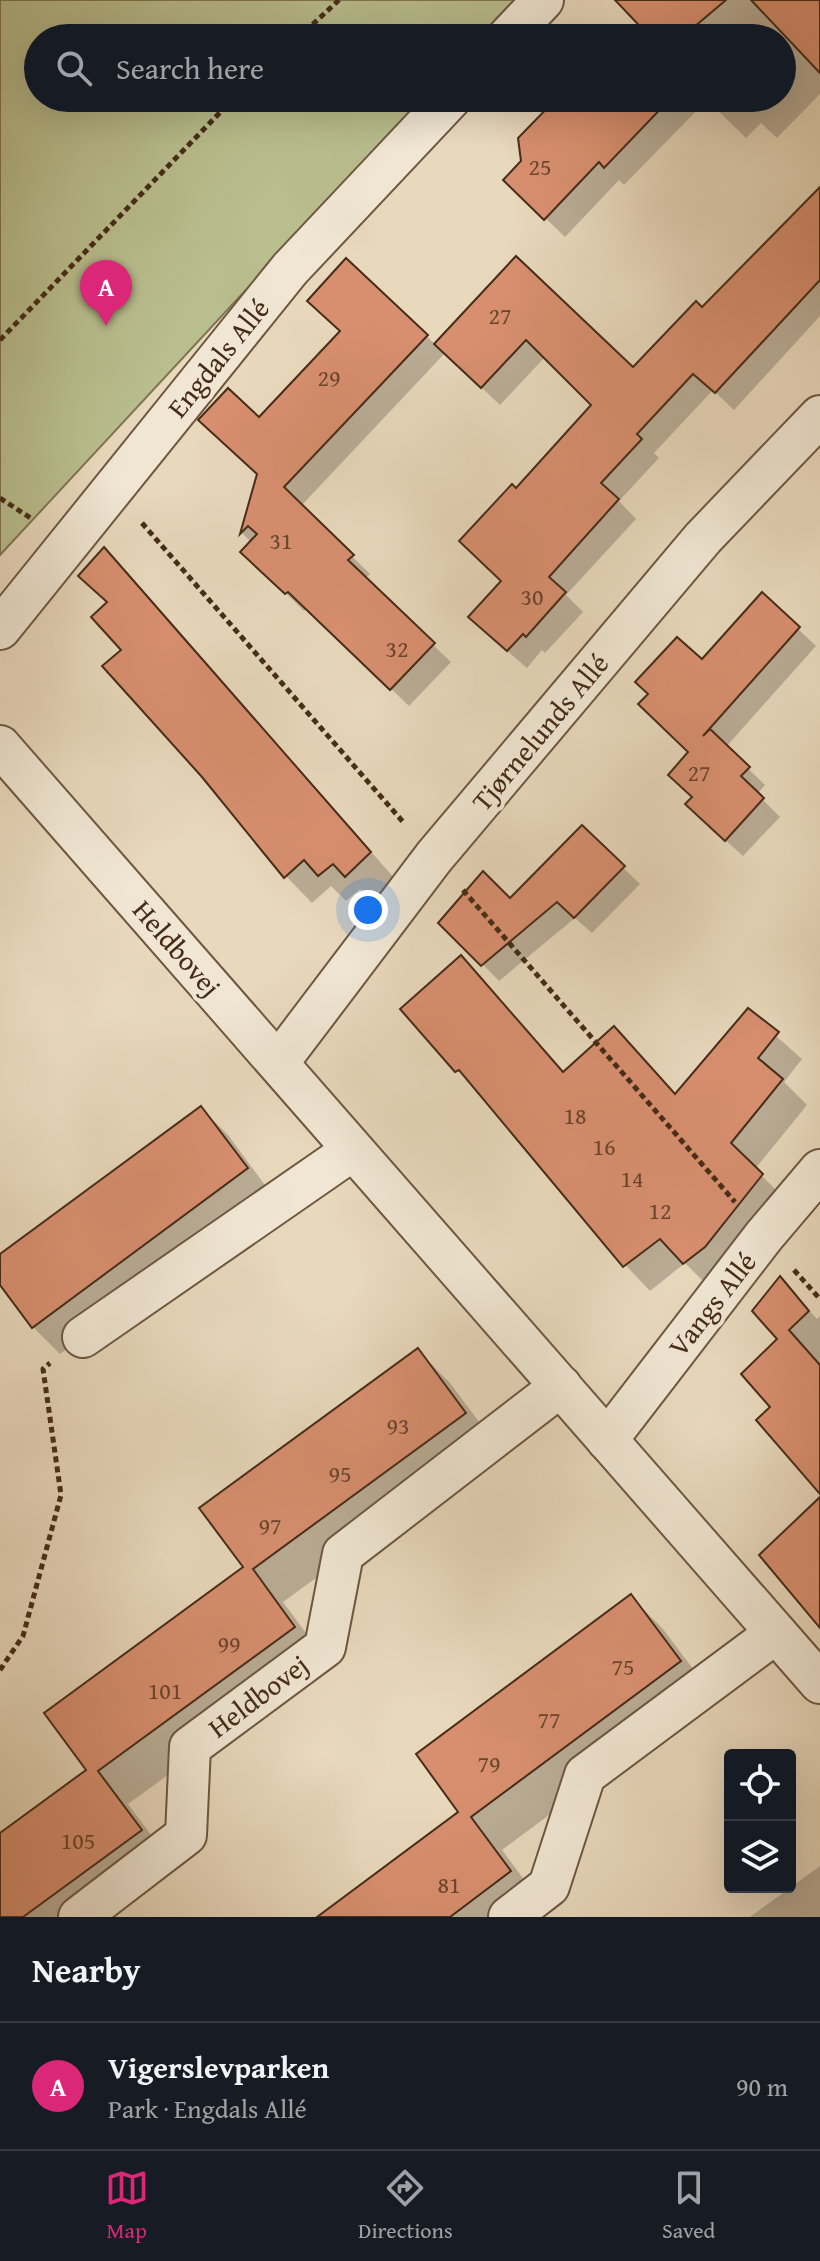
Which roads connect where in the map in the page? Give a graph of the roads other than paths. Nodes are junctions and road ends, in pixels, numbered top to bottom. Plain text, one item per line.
1 (543, 0) edge
2 (520, 24) edge
3 (438, 112) edge
4 (820, 416) edge
5 (0, 629) edge
6 (0, 746) edge
7 (278, 1063) junction
8 (353, 1150) junction
9 (820, 1170) edge
10 (83, 1337) road end
11 (561, 1386) junction
12 (607, 1440) junction
13 (776, 1633) junction
14 (820, 1683) edge
15 (79, 1917) edge
16 (509, 1917) edge

1 - 2 street
3 - 5 street, Engdals Allé
4 - 7 street, Tjørnelunds Allé
6 - 7 street, Heldbovej
7 - 8 street, Heldbovej
8 - 10 street
8 - 11 street, Heldbovej
9 - 12 street, Vangs Allé
11 - 12 street, Heldbovej
11 - 15 street, Heldbovej
12 - 13 street, Heldbovej
13 - 14 street, Heldbovej
13 - 16 street

